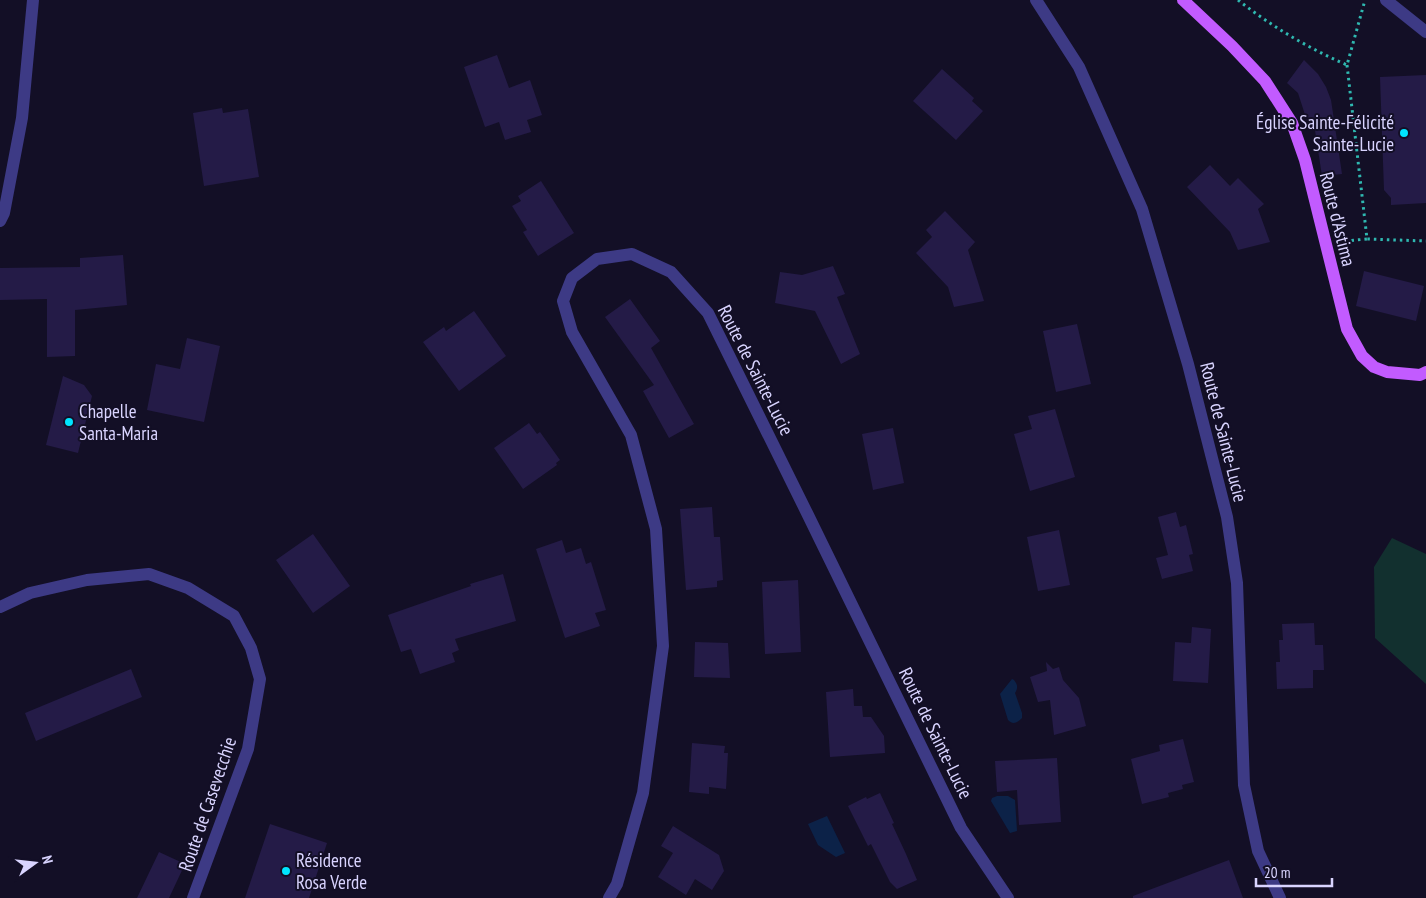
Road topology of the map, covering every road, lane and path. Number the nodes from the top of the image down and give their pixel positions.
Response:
1 (32, 0) edge
2 (1036, 0) edge
3 (1183, 0) edge
4 (1238, 0) edge
5 (1365, 0) edge
6 (1386, 0) edge
7 (1426, 32) edge
8 (1347, 65) junction
9 (0, 221) edge
10 (1426, 241) edge
11 (1426, 372) edge
12 (0, 607) edge
13 (193, 898) edge
14 (609, 898) edge
15 (1008, 898) edge
16 (1280, 898) edge

1 - 9 street
2 - 16 street, Route de Sainte-Lucie
3 - 11 main road, Route d'Astima
4 - 8 path
5 - 8 path
6 - 7 street
8 - 10 path
12 - 13 street, Route de Casevecchie
14 - 15 street, Route de Sainte-Lucie

